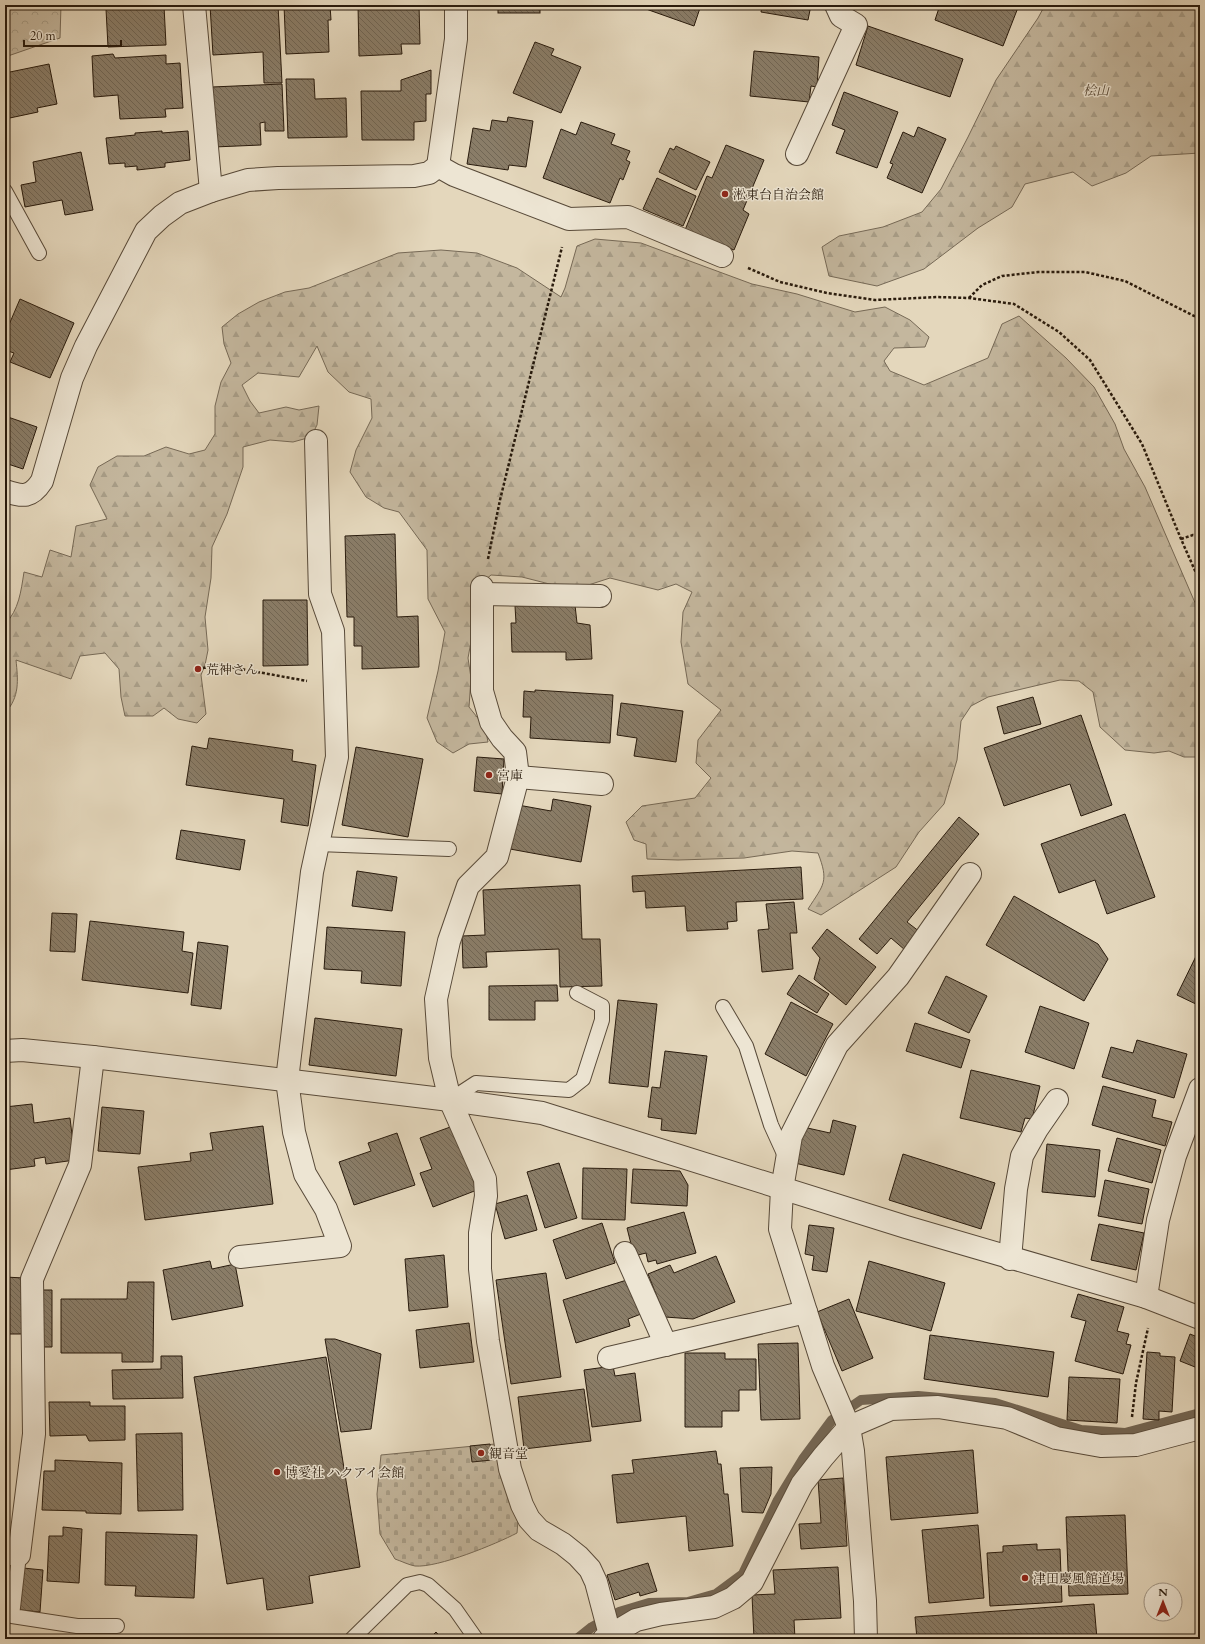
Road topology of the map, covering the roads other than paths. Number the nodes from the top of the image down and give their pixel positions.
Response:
1 (194, 5) edge
2 (456, 5) edge
3 (836, 5) edge
4 (856, 15) edge
5 (797, 154) dead end
6 (438, 166) junction
7 (5, 191) edge
8 (211, 191) junction
9 (39, 253) dead end
10 (722, 256) road end
11 (316, 441) dead end
12 (5, 491) edge
13 (600, 596) dead end
14 (518, 777) junction
15 (602, 784) dead end
16 (318, 844) junction
17 (449, 849) dead end
18 (970, 874) dead end
19 (576, 993) dead end
20 (723, 1008) dead end
21 (5, 1051) edge
22 (93, 1057) junction
23 (287, 1080) junction
24 (1200, 1089) edge
25 (450, 1100) junction
26 (1057, 1100) dead end
27 (788, 1160) junction
28 (782, 1189) junction
29 (625, 1253) dead end
30 (240, 1257) dead end
31 (1010, 1259) junction
32 (1150, 1299) junction
33 (806, 1312) junction
34 (1200, 1318) edge
35 (666, 1345) junction
36 (609, 1358) dead end
37 (845, 1417) junction
38 (1200, 1428) edge
39 (12, 1554) edge
40 (117, 1626) dead end
41 (606, 1628) edge
42 (352, 1639) edge
43 (476, 1639) edge
44 (866, 1639) edge

1 - 8 street
2 - 6 street
3 - 4 street
4 - 5 street
6 - 8 street
6 - 10 street
7 - 9 lane
8 - 12 street
11 - 16 street
13 - 14 street
14 - 15 street
14 - 25 street
16 - 17 lane
16 - 23 street
18 - 27 street
19 - 25 lane
20 - 27 lane
21 - 22 street
22 - 23 street
22 - 39 street
23 - 25 street
23 - 30 street
24 - 32 street
25 - 28 street
25 - 41 street
26 - 31 street
27 - 28 street
28 - 31 street
28 - 33 street
29 - 35 street
31 - 32 street
32 - 34 street
33 - 35 street
33 - 37 street
35 - 36 street
37 - 38 street
37 - 41 street
37 - 44 street
39 - 40 lane
42 - 43 lane

